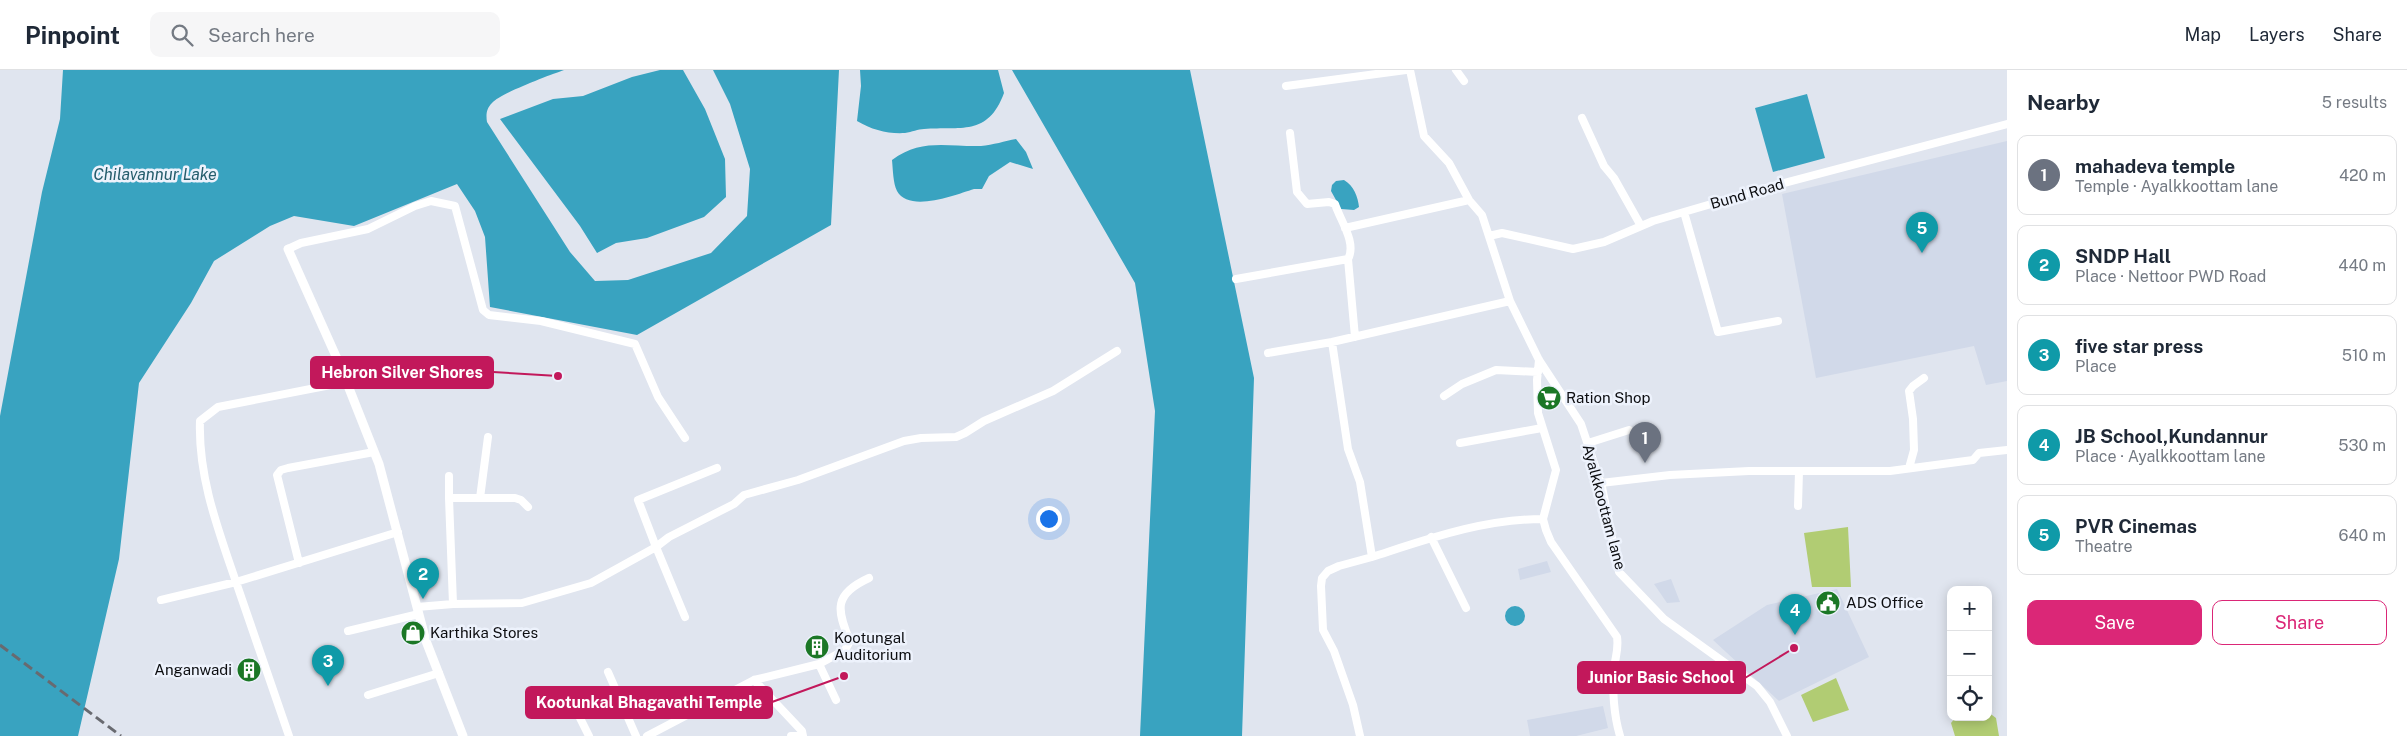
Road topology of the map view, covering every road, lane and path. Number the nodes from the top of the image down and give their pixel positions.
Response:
1 (1406, 70) edge
2 (1410, 70) edge
3 (1456, 70) edge
4 (1464, 81) dead end
5 (1286, 86) dead end
6 (1582, 118) dead end
7 (2007, 124) edge
8 (1290, 133) dead end
9 (1469, 200) junction
10 (1684, 212) junction
11 (1641, 226) junction
12 (1345, 228) junction
13 (1489, 236) junction
14 (288, 249) joint
15 (1348, 258) junction
16 (1236, 279) dead end
17 (1510, 302) junction
18 (1778, 320) dead end
19 (1355, 337) junction
20 (1332, 342) junction
21 (1118, 351) dead end
22 (1268, 353) dead end
23 (1539, 360) junction
24 (1538, 372) junction
25 (1924, 378) dead end
26 (346, 382) junction
27 (1444, 396) dead end
28 (1542, 428) junction
29 (1629, 430) dead end
30 (488, 437) dead end
31 (685, 438) dead end
32 (1460, 442) dead end
33 (1588, 443) junction
34 (2007, 450) edge
35 (374, 452) junction
36 (717, 468) dead end
37 (1909, 468) junction
38 (1799, 471) junction
39 (449, 476) dead end
40 (1601, 483) junction
41 (449, 498) junction
42 (480, 498) junction
43 (1798, 506) dead end
44 (528, 507) dead end
45 (1543, 519) junction
46 (398, 532) junction
47 (1431, 537) junction
48 (656, 547) junction
49 (1372, 557) junction
50 (299, 563) junction
51 (869, 578) dead end
52 (236, 582) junction
53 (161, 600) dead end
54 (453, 604) junction
55 (1466, 608) dead end
56 (418, 611) junction
57 (685, 617) dead end
58 (348, 631) dead end
59 (819, 664) junction
60 (608, 672) dead end
61 (439, 673) junction
62 (754, 680) junction
63 (368, 695) dead end
64 (836, 700) dead end
65 (579, 716) dead end
66 (289, 736) edge
67 (462, 736) edge
68 (589, 736) edge
69 (636, 736) edge
70 (647, 736) edge
71 (791, 736) edge
72 (1360, 736) edge
73 (1620, 736) edge
74 (1788, 736) edge

1 - 5 street
2 - 9 street, Ayalkkoottam lane
3 - 4 street
6 - 11 street
7 - 10 street, Bund Road
8 - 12 street
9 - 12 street
9 - 13 street, Ayalkkoottam lane
10 - 11 street, Bund Road
10 - 18 street
11 - 13 street, Bund Road
12 - 15 street
13 - 17 street, Ayalkkoottam lane
14 - 26 street
14 - 31 street
15 - 16 street
15 - 19 street
17 - 19 street
17 - 23 street, Ayalkkoottam lane
19 - 20 street
20 - 22 street
20 - 49 street
21 - 48 street
23 - 24 street
23 - 33 street, Ayalkkoottam lane
24 - 27 street
24 - 28 street
25 - 37 street
26 - 35 street
26 - 52 street
28 - 32 street
28 - 45 street
29 - 33 street
30 - 42 street
33 - 40 street, Ayalkkoottam lane
34 - 37 street
35 - 46 street
35 - 50 street
36 - 48 street
37 - 38 street
38 - 40 street
38 - 43 street
39 - 41 street
40 - 74 street, Ayalkkoottam lane
41 - 42 street
41 - 54 street
42 - 44 street
45 - 47 street
45 - 73 street
46 - 50 street
46 - 56 street
47 - 49 street
47 - 55 street
48 - 54 street
48 - 57 street
49 - 72 street
50 - 52 street
51 - 59 street
52 - 53 street
52 - 66 street
54 - 56 street
56 - 58 street
56 - 61 street
59 - 62 street
59 - 64 street
60 - 69 street
61 - 63 street
61 - 67 street
62 - 70 street
62 - 71 street
65 - 68 street

